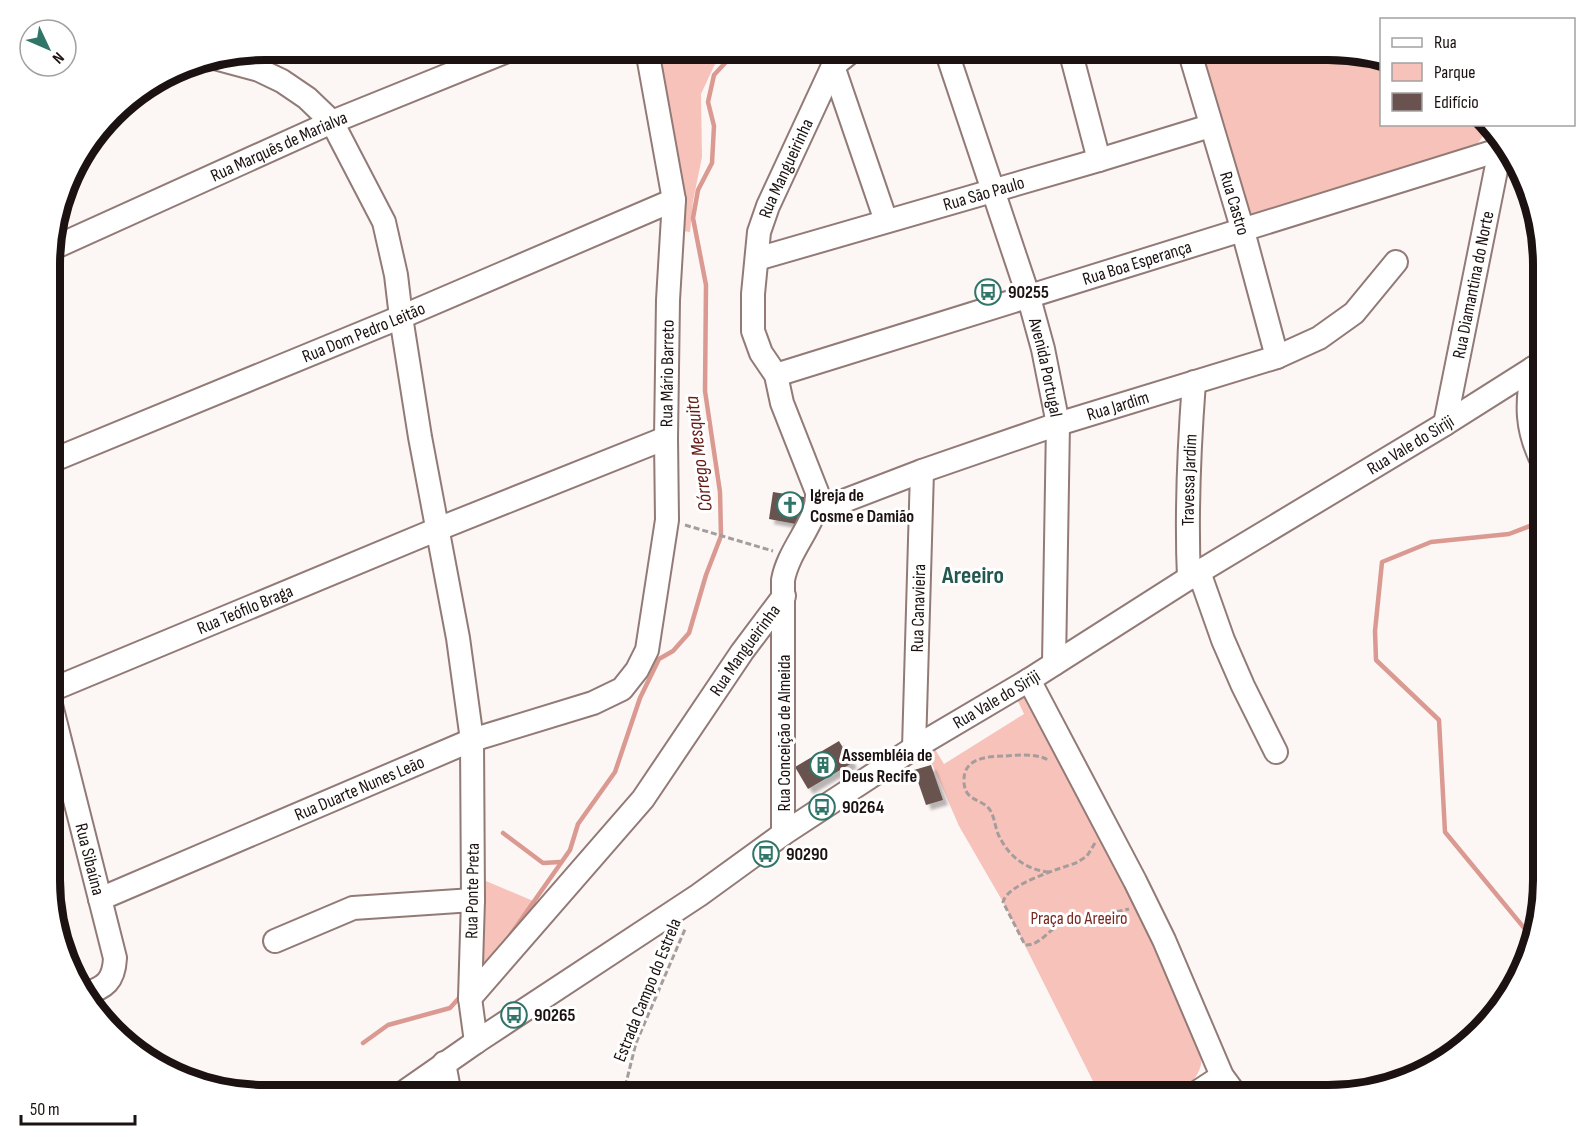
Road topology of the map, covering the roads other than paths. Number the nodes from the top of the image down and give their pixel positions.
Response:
1 (485, 60) edge
2 (649, 60) edge
3 (841, 60) edge
4 (949, 60) edge
5 (1073, 60) edge
6 (1192, 60) edge
7 (232, 63) edge
8 (834, 66) junction
9 (332, 122) junction
10 (1210, 126) junction
11 (1497, 149) edge
12 (1499, 153) edge
13 (1099, 160) junction
14 (994, 189) junction
15 (674, 200) junction
16 (885, 221) junction
17 (1243, 231) junction
18 (62, 244) edge
19 (757, 259) junction
20 (1396, 262) dead end
21 (1029, 298) junction
22 (401, 317) junction
23 (1277, 357) junction
24 (1533, 368) edge
25 (776, 375) junction
26 (1533, 380) edge
27 (1194, 382) junction
28 (1058, 424) junction
29 (1445, 424) junction
30 (666, 438) junction
31 (1533, 443) edge
32 (60, 457) edge
33 (922, 471) junction
34 (815, 512) junction
35 (438, 529) junction
36 (1194, 575) junction
37 (784, 596) junction
38 (1054, 664) junction
39 (1029, 680) junction
40 (60, 686) edge
41 (622, 689) joint
42 (472, 740) junction
43 (914, 748) junction
44 (1276, 752) dead end
45 (60, 771) edge
46 (783, 834) junction
47 (100, 899) junction
48 (473, 900) junction
49 (275, 940) dead end
50 (93, 991) edge
51 (470, 998) junction
52 (476, 1042) junction
53 (444, 1063) junction
54 (1222, 1076) junction
55 (416, 1085) edge
56 (448, 1085) edge
57 (1208, 1085) edge
58 (1229, 1085) edge

1 - 9 street, Rua Marquês de Marialva
2 - 15 street, Rua Mário Barreto
3 - 8 street, Rua Mangueirinha
4 - 14 street, Avenida Portugal
5 - 13 street
6 - 10 street, Rua Castro
7 - 9 street
8 - 16 street
8 - 19 street, Rua Mangueirinha
9 - 18 street, Rua Marquês de Marialva
9 - 22 street
10 - 13 street, Rua São Paulo
10 - 17 street, Rua Castro
11 - 17 street, Rua Boa Esperança
12 - 29 street, Rua Diamantina do Norte
13 - 14 street, Rua São Paulo
14 - 16 street, Rua São Paulo
14 - 21 street, Avenida Portugal
15 - 22 street, Rua Dom Pedro Leitão
15 - 30 street, Rua Mário Barreto
16 - 19 street, Rua São Paulo
17 - 21 street, Rua Boa Esperança
17 - 23 street, Rua Castro
19 - 25 street, Rua Mangueirinha
20 - 23 street, Rua Jardim
21 - 25 street, Rua Boa Esperança
21 - 28 street, Avenida Portugal
22 - 32 street, Rua Dom Pedro Leitão
22 - 35 street
23 - 27 street, Rua Jardim
24 - 29 street, Rua Vale do Siriji
25 - 34 street, Rua Mangueirinha
26 - 31 street
27 - 28 street, Rua Jardim
27 - 36 street, Travessa Jardim
28 - 33 street, Rua Jardim
28 - 38 street, Avenida Portugal
29 - 36 street, Rua Vale do Siriji
30 - 35 street, Rua Teófilo Braga
30 - 41 street, Rua Mário Barreto
33 - 34 street, Rua Jardim
33 - 43 street, Rua Canavieira
34 - 37 street, Rua Mangueirinha
35 - 40 street, Rua Teófilo Braga
35 - 42 street
36 - 38 street, Rua Vale do Siriji
36 - 44 street, Travessa Jardim
37 - 46 street, Rua Conceição de Almeida
37 - 51 street, Rua Mangueirinha
38 - 39 street, Rua Vale do Siriji
39 - 43 street, Rua Vale do Siriji
39 - 54 street
41 - 42 street, Rua Duarte Nunes Leão
42 - 47 street, Rua Duarte Nunes Leão
42 - 48 street, Rua Ponte Preta
43 - 46 street, Rua Vale do Siriji
45 - 47 street, Rua Sibaúna
46 - 52 street, Rua Vale do Siriji
47 - 50 street, Rua Sibaúna
48 - 49 street
48 - 51 street, Rua Ponte Preta
51 - 52 street, Rua Ponte Preta
52 - 53 street, Rua Vale do Siriji
53 - 55 street, Rua Vale do Siriji
53 - 56 street
54 - 57 street
54 - 58 street

